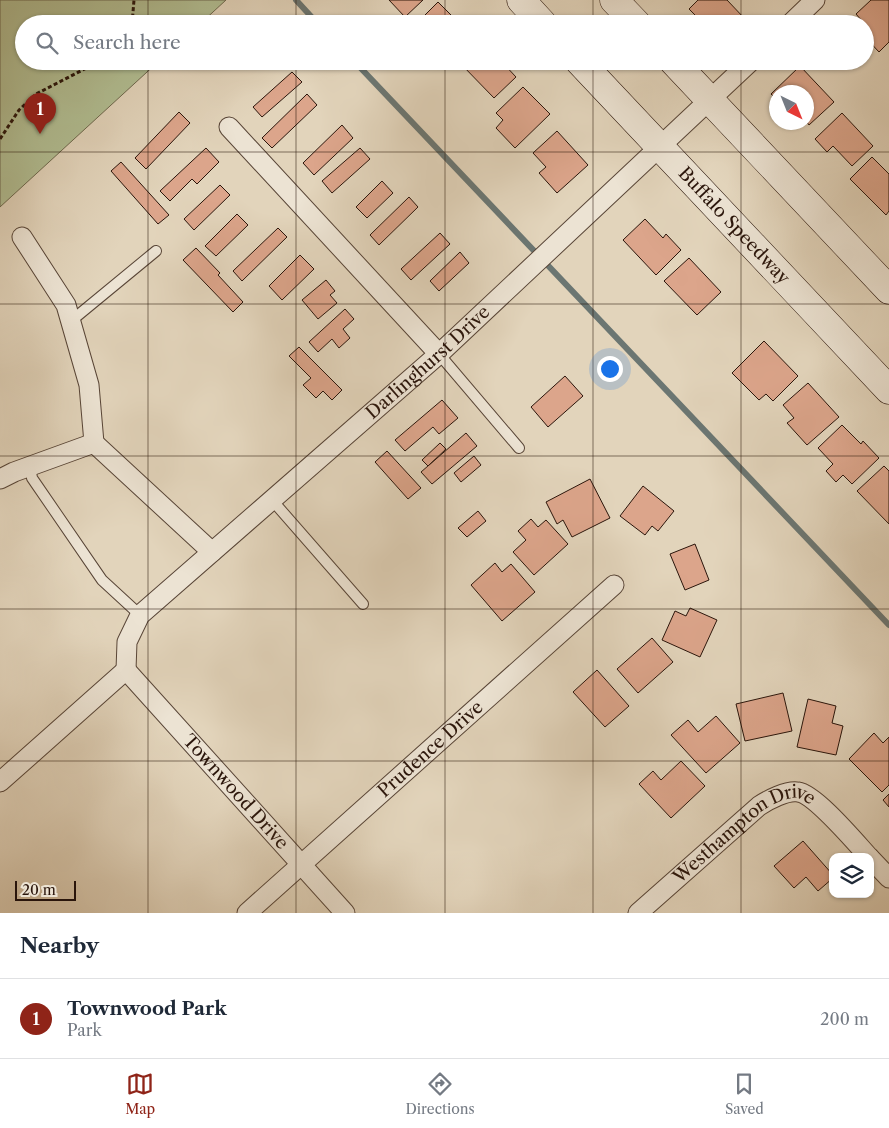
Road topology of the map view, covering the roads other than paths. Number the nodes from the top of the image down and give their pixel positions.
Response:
1 (521, 0) edge
2 (614, 0) edge
3 (815, 0) edge
4 (535, 15) edge
5 (628, 15) edge
6 (799, 15) edge
7 (587, 70) edge
8 (682, 70) edge
9 (742, 70) edge
10 (711, 100) junction
11 (230, 127) dead end
12 (659, 147) junction
13 (22, 237) dead end
14 (156, 252) dead end
15 (889, 290) edge
16 (71, 321) junction
17 (439, 354) junction
18 (889, 390) edge
19 (94, 443) junction
20 (519, 448) dead end
21 (30, 466) junction
22 (0, 480) edge
23 (272, 500) junction
24 (212, 552) junction
25 (614, 585) dead end
26 (363, 604) dead end
27 (140, 615) junction
28 (126, 670) junction
29 (0, 782) edge
30 (866, 853) edge
31 (874, 861) edge
32 (302, 864) junction
33 (886, 874) edge
34 (247, 913) edge
35 (345, 913) edge
36 (638, 913) edge

1 - 4 main road
2 - 5 main road
3 - 6 street
7 - 12 main road, Buffalo Speedway
8 - 10 main road
9 - 10 street, Darlinghurst Drive
10 - 12 street, Darlinghurst Drive
10 - 15 main road
11 - 17 street
12 - 17 street, Darlinghurst Drive
12 - 18 main road, Buffalo Speedway
13 - 16 street
14 - 16 lane
16 - 19 street
17 - 20 lane
17 - 23 street, Darlinghurst Drive
19 - 21 street
19 - 24 street
21 - 22 street
21 - 27 lane
23 - 24 street, Darlinghurst Drive
23 - 26 lane
24 - 27 street, Darlinghurst Drive
25 - 32 street, Prudence Drive
27 - 28 street, Darlinghurst Drive
28 - 29 street
28 - 32 street, Townwood Drive
30 - 36 street, Westhampton Drive
31 - 33 street, Westhampton Drive
32 - 34 street, Prudence Drive
32 - 35 street, Townwood Drive

